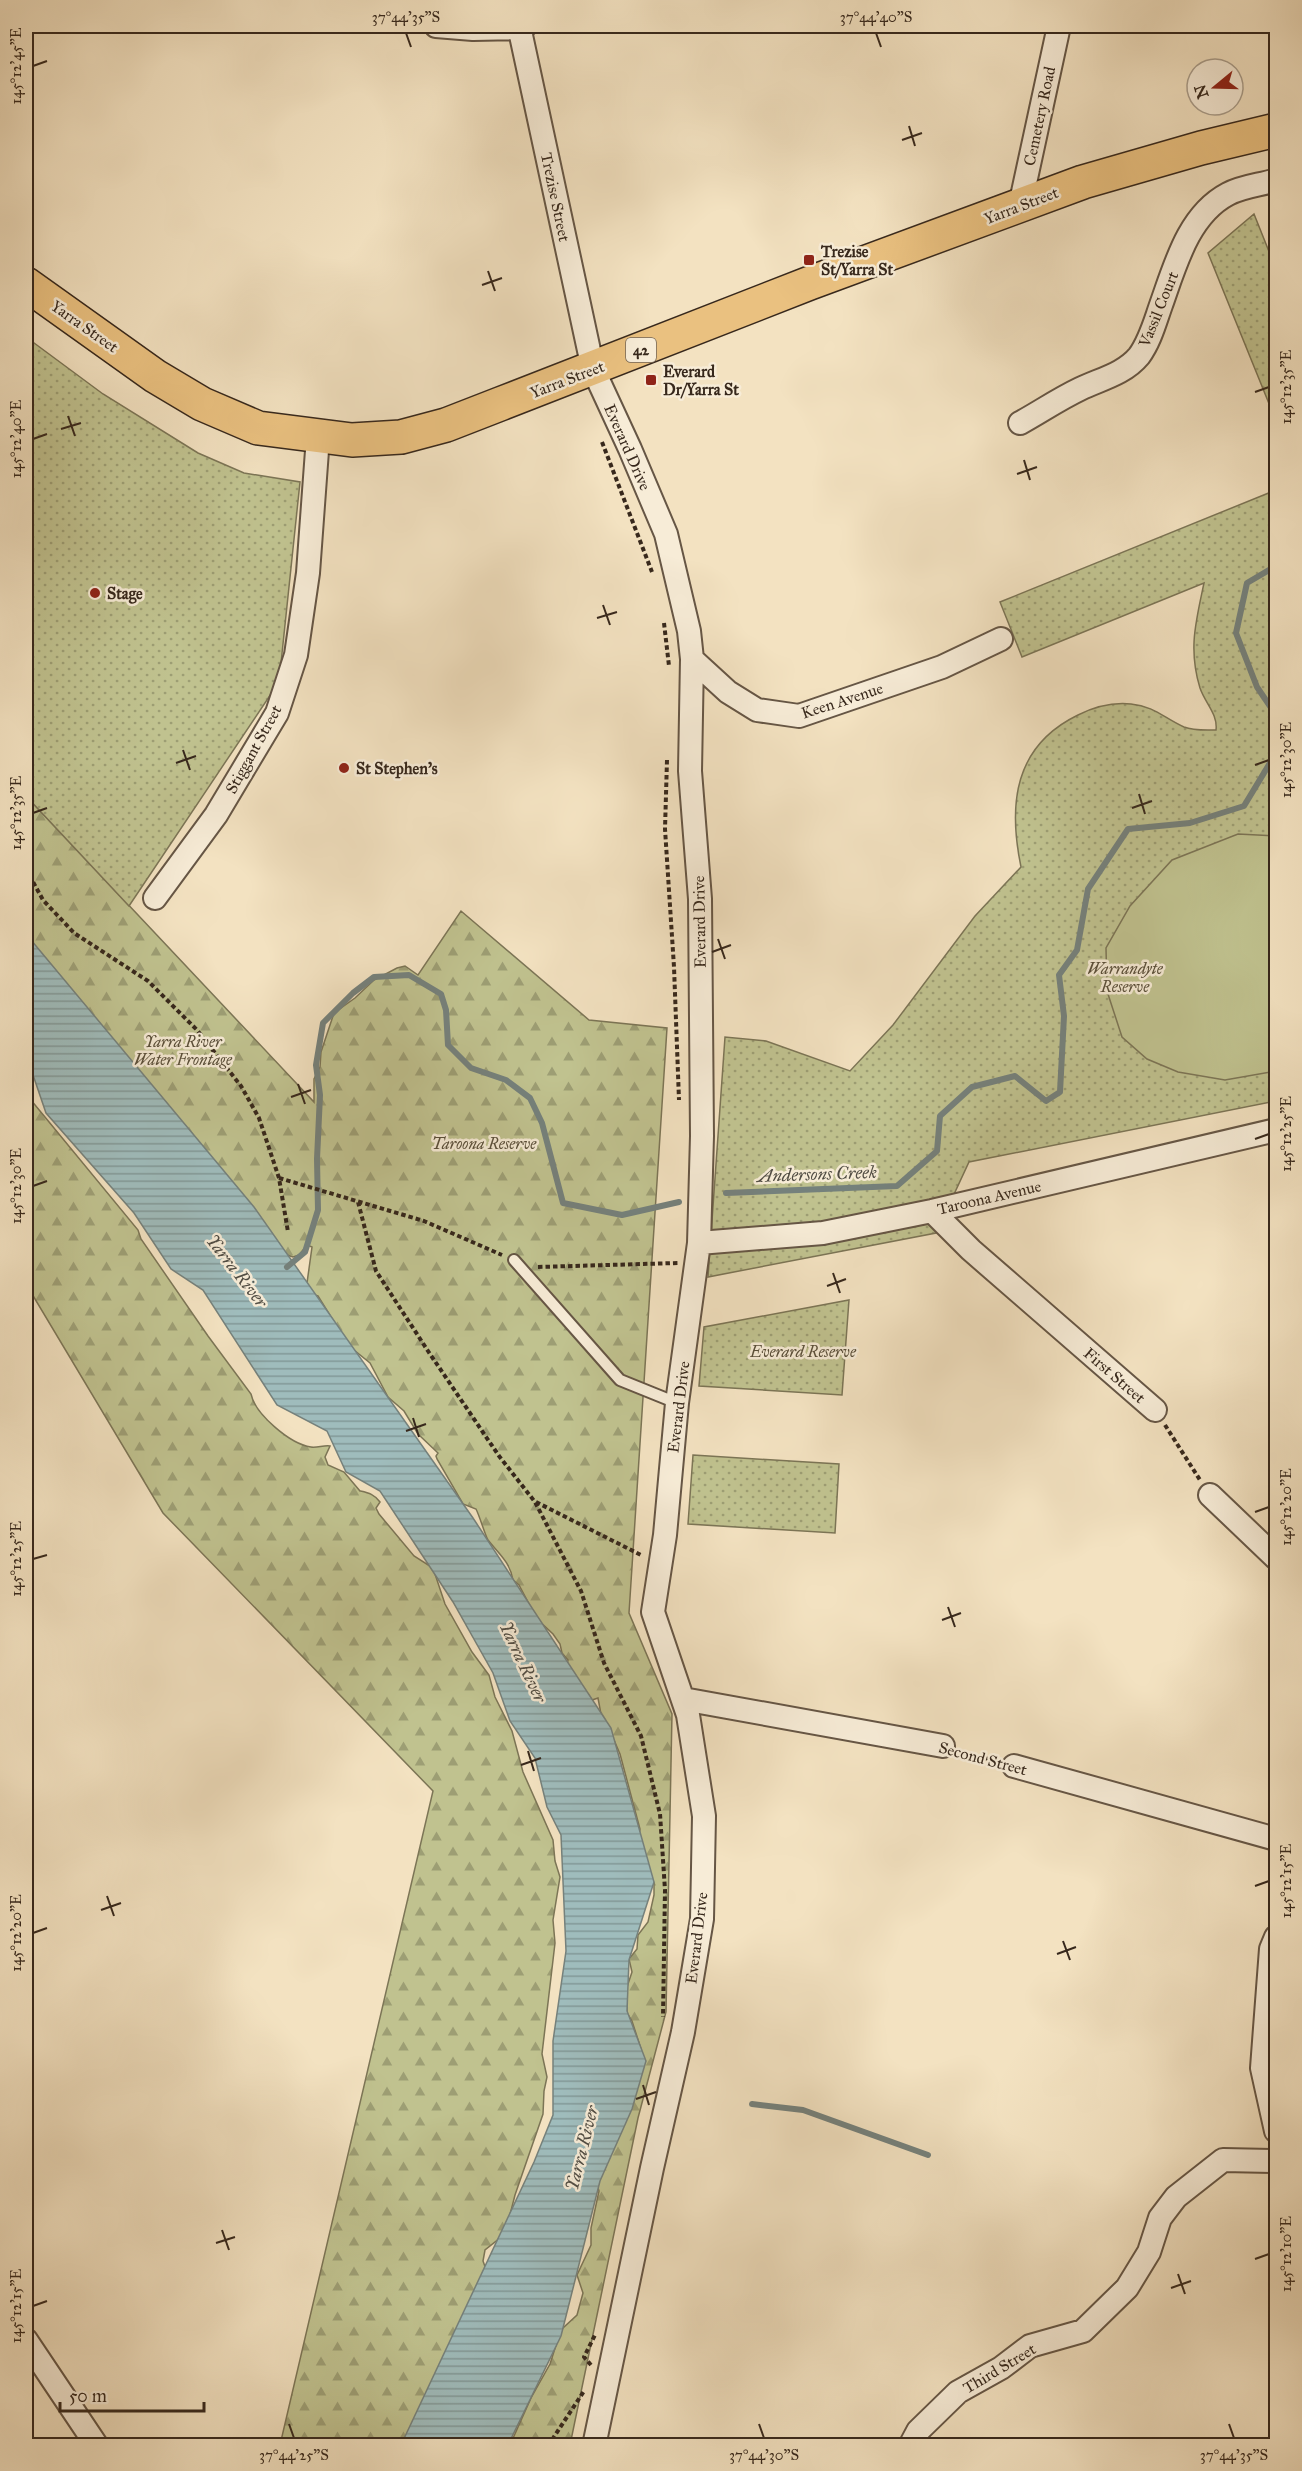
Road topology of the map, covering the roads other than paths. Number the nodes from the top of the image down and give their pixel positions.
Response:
1 (436, 26) edge
2 (521, 26) edge
3 (1059, 26) edge
4 (1272, 139) edge
5 (1276, 180) edge
6 (1020, 206) junction
7 (26, 284) edge
8 (593, 369) junction
9 (1020, 423) dead end
10 (318, 437) junction
11 (1001, 639) dead end
12 (692, 659) junction
13 (155, 898) dead end
14 (1276, 1130) edge
15 (932, 1211) junction
16 (698, 1253) junction
17 (517, 1264) road end
18 (677, 1403) junction
19 (1155, 1410) road end
20 (1210, 1495) road end
21 (1276, 1558) edge
22 (683, 1699) junction
23 (943, 1746) road end
24 (1014, 1766) road end
25 (1276, 1839) edge
26 (1276, 1937) edge
27 (1276, 2131) edge
28 (1276, 2161) edge
29 (26, 2340) edge
30 (97, 2445) edge
31 (594, 2445) edge
32 (910, 2445) edge

1 - 2 street
2 - 8 street, Trezise Street
3 - 6 street, Cemetery Road
4 - 6 main road, Yarra Street / 42
5 - 9 street, Vassil Court
6 - 8 main road, Yarra Street / 42
7 - 10 main road, Yarra Street / 42
8 - 10 main road, Yarra Street / 42
8 - 12 street, Everard Drive
10 - 13 street, Stiggant Street
11 - 12 street, Keen Avenue
12 - 16 street, Everard Drive
14 - 15 street, Taroona Avenue
15 - 16 street, Taroona Avenue
15 - 19 street, First Street
16 - 18 street, Everard Drive
17 - 18 lane
18 - 22 street, Everard Drive
20 - 21 street
22 - 23 street, Second Street
22 - 31 street, Everard Drive
24 - 25 street, Second Street
26 - 27 street
28 - 32 street, Third Street
29 - 30 street

